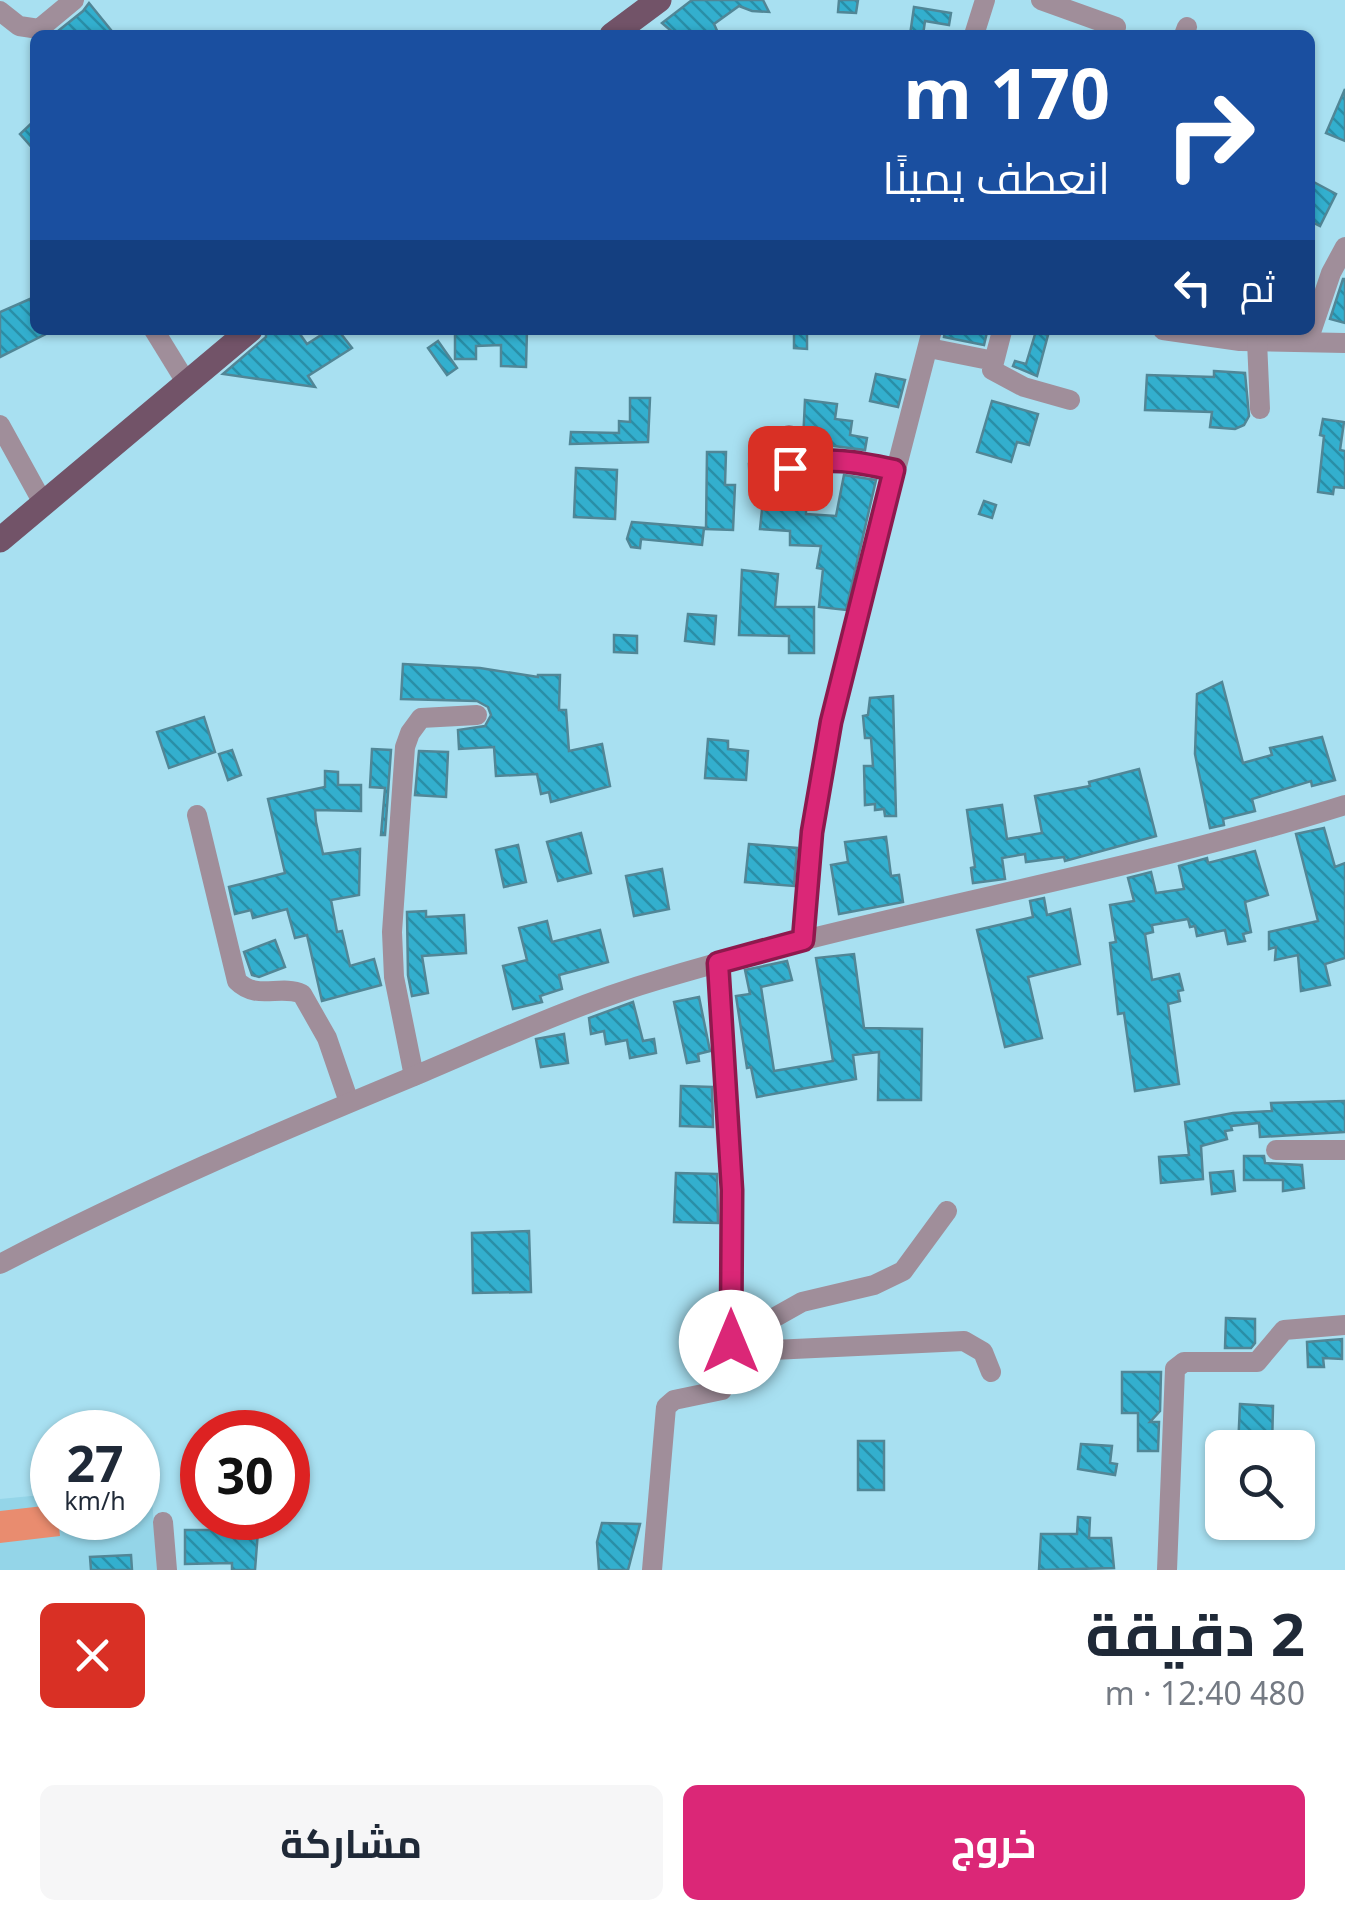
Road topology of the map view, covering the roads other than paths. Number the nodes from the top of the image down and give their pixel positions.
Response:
1 (74, 0) edge
2 (659, 0) edge
3 (985, 0) edge
4 (1041, 0) edge
5 (0, 11) edge
6 (1116, 27) dead end
7 (619, 30) edge
8 (976, 30) edge
9 (1345, 248) edge
10 (1315, 322) edge
11 (157, 335) edge
12 (244, 335) edge
13 (1001, 335) edge
14 (1001, 335) edge
15 (1191, 335) edge
16 (1310, 335) edge
17 (930, 339) edge
18 (1257, 341) junction
19 (1308, 342) junction
20 (1345, 344) edge
21 (186, 382) junction
22 (1070, 400) dead end
23 (1260, 409) dead end
24 (0, 425) edge
25 (789, 435) dead end
26 (894, 470) junction
27 (43, 503) junction
28 (0, 540) edge
29 (477, 715) dead end
30 (1345, 805) edge
31 (197, 815) dead end
32 (803, 940) junction
33 (718, 963) junction
34 (414, 1076) junction
35 (350, 1102) junction
36 (1276, 1150) dead end
37 (1345, 1150) edge
38 (947, 1212) dead end
39 (0, 1264) edge
40 (1345, 1325) edge
41 (731, 1347) junction
42 (991, 1372) dead end
43 (163, 1522) dead end
44 (167, 1570) edge
45 (652, 1570) edge
46 (1167, 1570) edge

1 - 5 street
2 - 7 main road
3 - 8 street
4 - 6 street
9 - 10 street
11 - 21 street
12 - 21 main road
13 - 17 street
14 - 22 street
15 - 18 street
16 - 19 street
17 - 26 street
18 - 19 street
18 - 23 street
19 - 20 street
21 - 27 main road
24 - 27 street
25 - 26 street
26 - 32 street
27 - 28 main road
29 - 34 street
30 - 32 street
31 - 35 street
32 - 33 street
33 - 34 street
33 - 41 street
34 - 35 street
35 - 39 street
36 - 37 street
38 - 41 street
40 - 46 street
41 - 42 street
41 - 45 street
43 - 44 street

